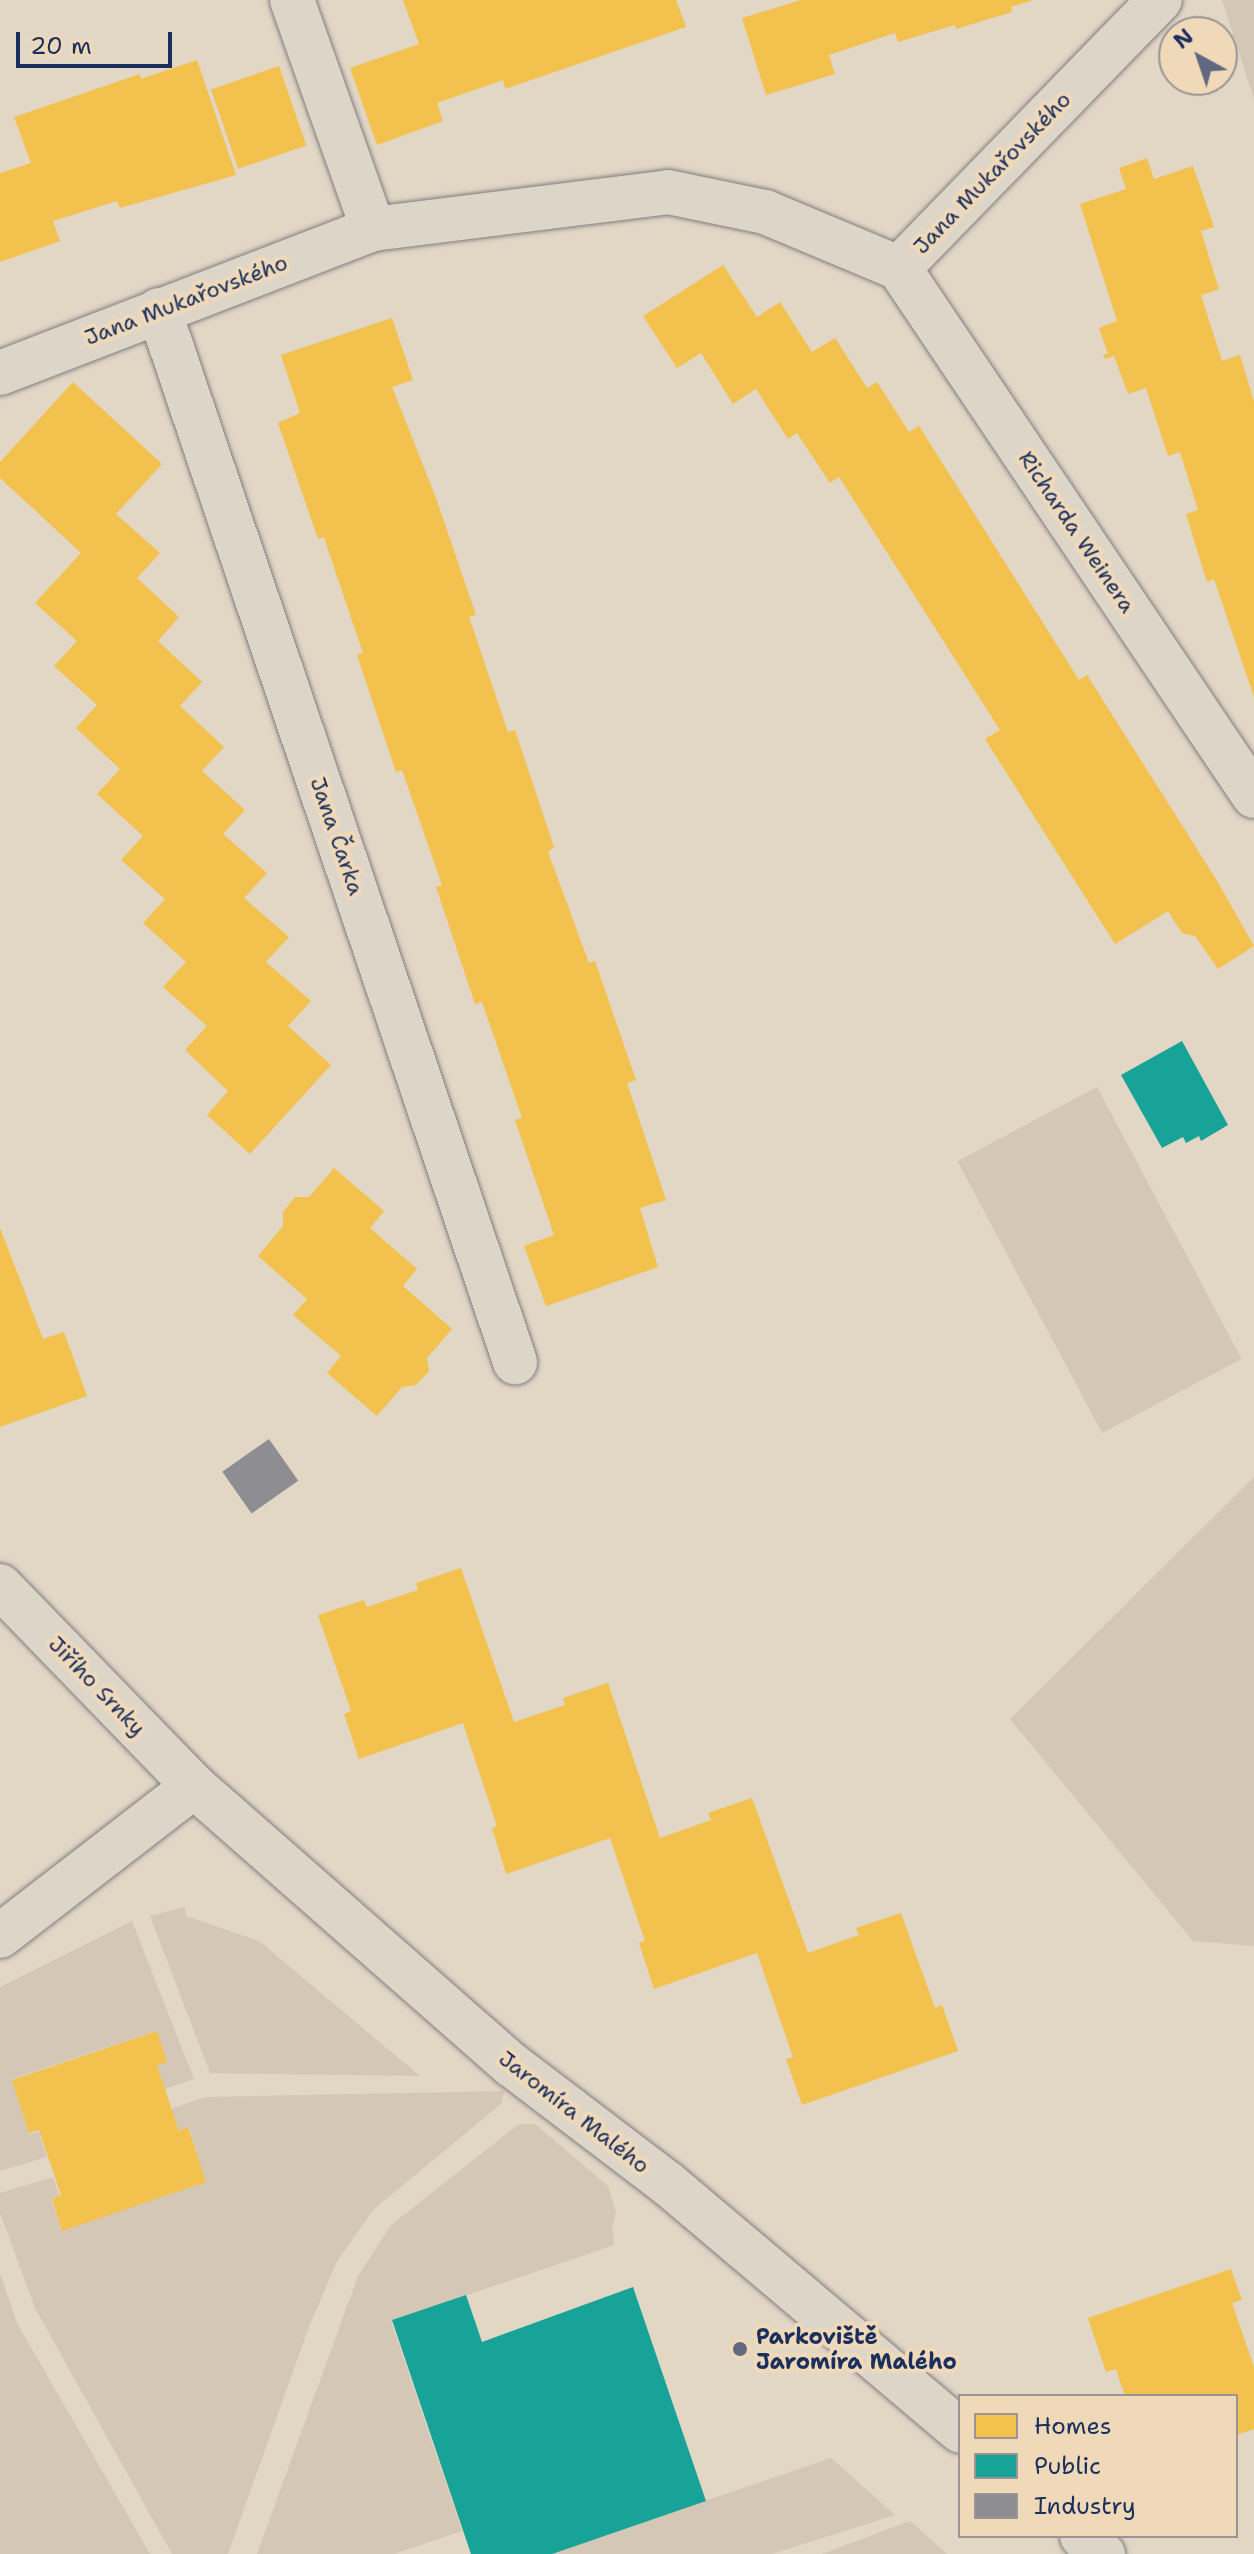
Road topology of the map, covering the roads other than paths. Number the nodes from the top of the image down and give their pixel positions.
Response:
1 (292, 0) edge
2 (1160, 0) edge
3 (373, 229) junction
4 (899, 268) junction
5 (159, 310) junction
6 (0, 373) edge
7 (1254, 796) edge
8 (515, 1362) dead end
9 (0, 1586) edge
10 (194, 1786) junction
11 (0, 1936) edge
12 (958, 2429) edge
13 (1084, 2538) edge
14 (1103, 2554) edge

1 - 3 street
2 - 4 street, Jana Mukařovského
3 - 4 street, Jana Mukařovského
3 - 5 street, Jana Mukařovského
4 - 7 street, Richarda Weinera
5 - 6 street, Jana Mukařovského
5 - 8 street, Jana Čarka
9 - 10 street, Jiřího Srnky
10 - 11 street
10 - 12 street, Jaromíra Malého
13 - 14 street

